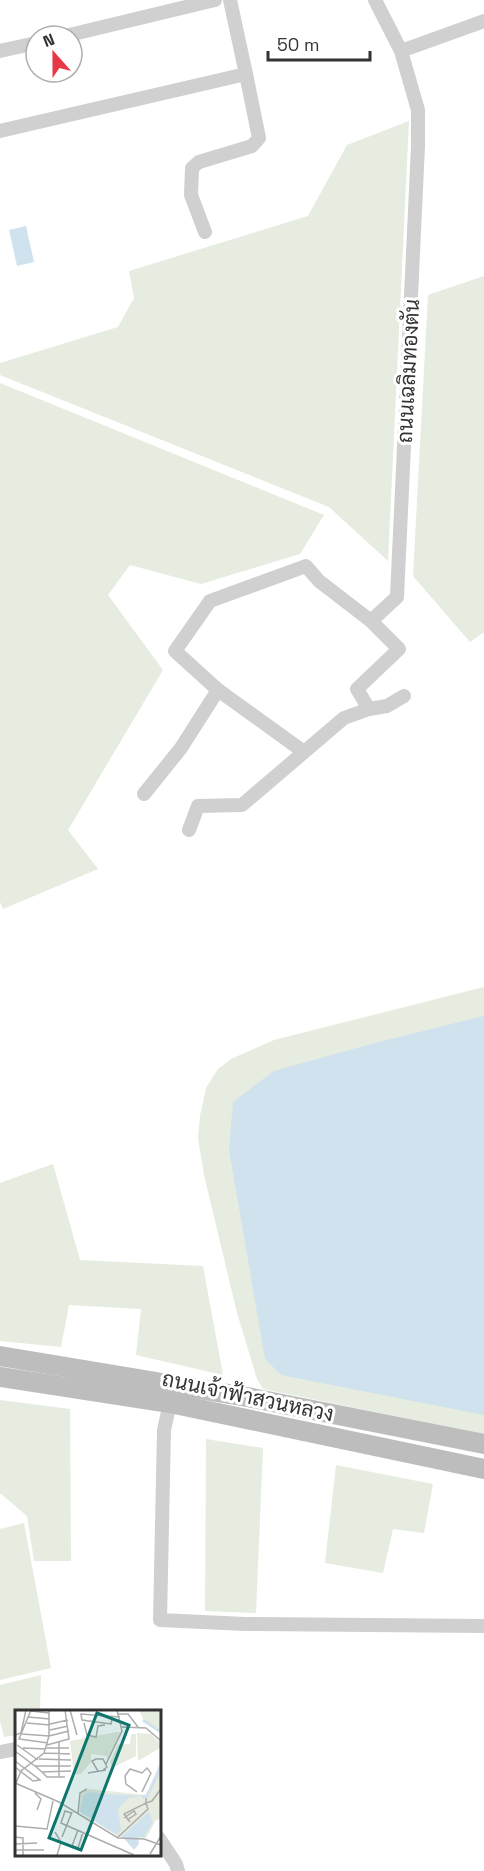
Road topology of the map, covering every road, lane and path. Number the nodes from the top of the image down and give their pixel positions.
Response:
1 (215, 0) edge
2 (230, 0) edge
3 (375, 0) edge
4 (484, 21) edge
5 (84, 31) edge
6 (24, 46) edge
7 (0, 51) edge
8 (401, 51) junction
9 (246, 74) junction
10 (0, 131) edge
11 (205, 232) dead end
12 (371, 621) junction
13 (218, 690) junction
14 (404, 696) dead end
15 (369, 709) junction
16 (304, 752) junction
17 (144, 794) dead end
18 (189, 830) dead end
19 (0, 1356) edge
20 (0, 1377) edge
21 (170, 1403) junction
22 (484, 1444) edge
23 (484, 1469) edge
24 (484, 1626) edge
25 (15, 1749) edge
26 (0, 1752) edge
27 (160, 1840) edge
28 (178, 1871) edge

1 - 5 street
2 - 9 street
3 - 8 street, ถนนเฉลิมทองตัน
4 - 8 street
6 - 7 street
8 - 12 street, ถนนเฉลิมทองตัน
9 - 10 street
9 - 11 street
12 - 13 street
12 - 15 street
13 - 16 street
13 - 17 street
14 - 15 street
15 - 16 street
16 - 18 street
19 - 22 main road, ถนนเจ้าฟ้าสวนหลวง
20 - 21 main road, ถนนเจ้าฟ้าสวนหลวง
21 - 23 main road, ถนนเจ้าฟ้าสวนหลวง
21 - 24 street
25 - 26 street
27 - 28 street

